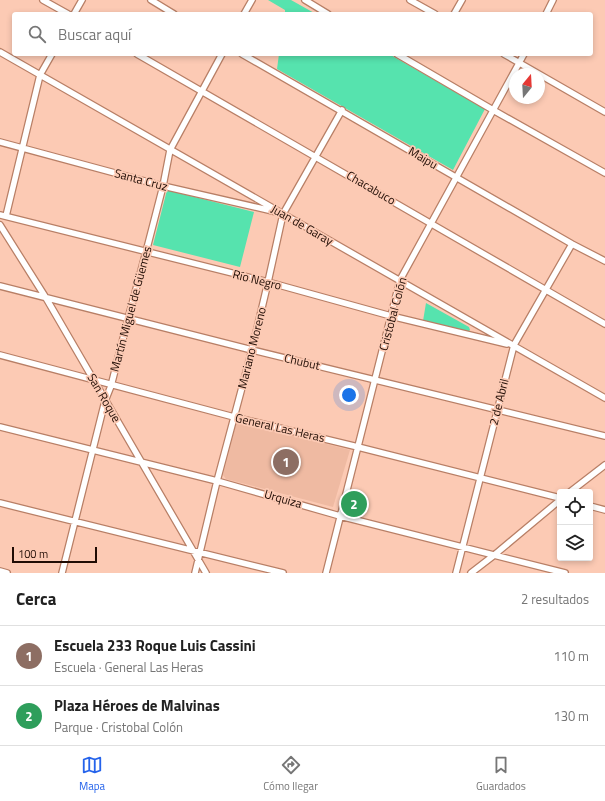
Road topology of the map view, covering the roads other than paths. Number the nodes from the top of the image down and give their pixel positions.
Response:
1 (43, 0) edge
2 (82, 0) edge
3 (151, 0) edge
4 (252, 0) edge
5 (305, 0) edge
6 (410, 0) edge
7 (462, 0) edge
8 (553, 0) edge
9 (64, 12) edge
10 (75, 12) edge
11 (171, 12) edge
12 (245, 12) edge
13 (325, 12) edge
14 (431, 12) edge
15 (455, 12) edge
16 (547, 12) edge
17 (0, 52) edge
18 (51, 56) edge
19 (140, 56) edge
20 (221, 56) edge
21 (246, 56) edge
22 (399, 56) edge
23 (508, 56) edge
24 (523, 56) edge
25 (519, 62) junction
26 (40, 75) junction
27 (201, 91) junction
28 (342, 110) junction
29 (493, 110) junction
30 (605, 112) edge
31 (0, 142) edge
32 (23, 148) junction
33 (170, 150) junction
34 (315, 156) junction
35 (605, 173) edge
36 (456, 177) junction
37 (163, 186) junction
38 (283, 214) junction
39 (3, 215) edge
40 (431, 223) junction
41 (0, 225) edge
42 (572, 244) junction
43 (146, 252) junction
44 (605, 261) edge
45 (400, 280) junction
46 (268, 282) junction
47 (0, 286) edge
48 (546, 290) junction
49 (46, 298) junction
50 (392, 316) junction
51 (128, 319) junction
52 (605, 324) edge
53 (514, 346) junction
54 (252, 350) junction
55 (0, 355) edge
56 (93, 379) junction
57 (375, 379) junction
58 (111, 386) junction
59 (605, 398) edge
60 (105, 401) junction
61 (497, 410) junction
62 (234, 417) junction
63 (0, 427) edge
64 (605, 436) edge
65 (358, 447) junction
66 (93, 450) junction
67 (142, 463) junction
68 (605, 465) edge
69 (480, 478) junction
70 (217, 481) junction
71 (574, 489) edge
72 (557, 498) edge
73 (557, 502) edge
74 (0, 503) edge
75 (593, 507) edge
76 (605, 510) edge
77 (340, 516) junction
78 (75, 522) junction
79 (462, 548) junction
80 (193, 551) junction
81 (200, 552) junction
82 (493, 556) junction
83 (199, 561) junction
84 (0, 571) edge
85 (6, 573) edge
86 (62, 573) edge
87 (195, 573) edge
88 (206, 573) edge
89 (283, 573) edge
90 (326, 573) edge
91 (456, 573) edge
92 (470, 573) edge
93 (565, 573) edge

1 - 9 street
2 - 10 street
3 - 11 street
4 - 12 street
5 - 13 street
6 - 14 street
7 - 15 street
8 - 16 street
17 - 26 street, Juan de Garay
18 - 26 street
19 - 27 street, Chacabuco
20 - 27 street, Martín Miguel de Güemes
21 - 28 street, Maipu
22 - 29 street
23 - 25 street
24 - 25 street, Cristobal Colón
25 - 29 street, Cristobal Colón
25 - 30 street
26 - 32 street
26 - 33 street, Juan de Garay
27 - 33 street, Martín Miguel de Güemes
27 - 34 street, Chacabuco
28 - 34 street, Mariano Moreno
28 - 36 street, Maipu
29 - 35 street
29 - 36 street, Cristobal Colón
31 - 32 street, Santa Cruz
32 - 37 street, Santa Cruz
32 - 39 street
33 - 37 street, Martín Miguel de Güemes
33 - 38 street, Juan de Garay
34 - 38 street, Mariano Moreno
34 - 40 street, Chacabuco
36 - 40 street, Cristobal Colón
36 - 42 street, Maipu
37 - 38 street, Santa Cruz
37 - 43 street, Martín Miguel de Güemes
38 - 45 street, Juan de Garay
38 - 46 street, Mariano Moreno
39 - 43 street, Río Negro
40 - 45 street, Cristobal Colón
40 - 48 street, Chacabuco
41 - 49 street, San Roque
42 - 44 street, Maipu
42 - 48 street, 2 de Abril
43 - 46 street, Río Negro
43 - 51 street, Martín Miguel de Güemes
45 - 50 street, Cristobal Colón
45 - 53 street, Juan de Garay
46 - 50 street, Río Negro
46 - 54 street, Mariano Moreno
47 - 49 street, Chubut
48 - 52 street, Chacabuco
48 - 53 street, 2 de Abril
49 - 51 street, Chubut
49 - 56 street, San Roque
50 - 53 street, Río Negro
50 - 57 street, Cristobal Colón
51 - 54 street, Chubut
51 - 58 street, Martín Miguel de Güemes
53 - 59 street, Juan de Garay
53 - 61 street, 2 de Abril
54 - 57 street, Chubut
54 - 62 street, Mariano Moreno
55 - 56 street, General Las Heras
56 - 58 street, General Las Heras
56 - 60 street, San Roque
57 - 61 street, Chubut
57 - 65 street, Cristobal Colón
58 - 60 street, Martín Miguel de Güemes
58 - 62 street, General Las Heras
60 - 66 street, Martín Miguel de Güemes
60 - 67 street, San Roque
61 - 64 street, Chubut
61 - 69 street, 2 de Abril
62 - 65 street, General Las Heras
62 - 70 street, Mariano Moreno
63 - 66 street, Urquiza
65 - 69 street, General Las Heras
65 - 77 street, Cristobal Colón
66 - 67 street, Urquiza
66 - 78 street, Martín Miguel de Güemes
67 - 70 street, Urquiza
67 - 80 street, San Roque
68 - 71 street
69 - 72 street, General Las Heras
69 - 79 street, 2 de Abril
70 - 77 street, Urquiza
70 - 81 street, Mariano Moreno
73 - 82 street
74 - 78 street
75 - 76 street
77 - 79 street, Urquiza
77 - 90 street, Cristobal Colón
78 - 80 street
78 - 86 street, Martín Miguel de Güemes
79 - 82 street, Urquiza
79 - 91 street, 2 de Abril
80 - 81 street
80 - 83 street, San Roque
81 - 83 street, Mariano Moreno
81 - 89 street
82 - 92 street
82 - 93 street, Urquiza
83 - 87 street, Mariano Moreno
83 - 88 street, San Roque
84 - 85 street

